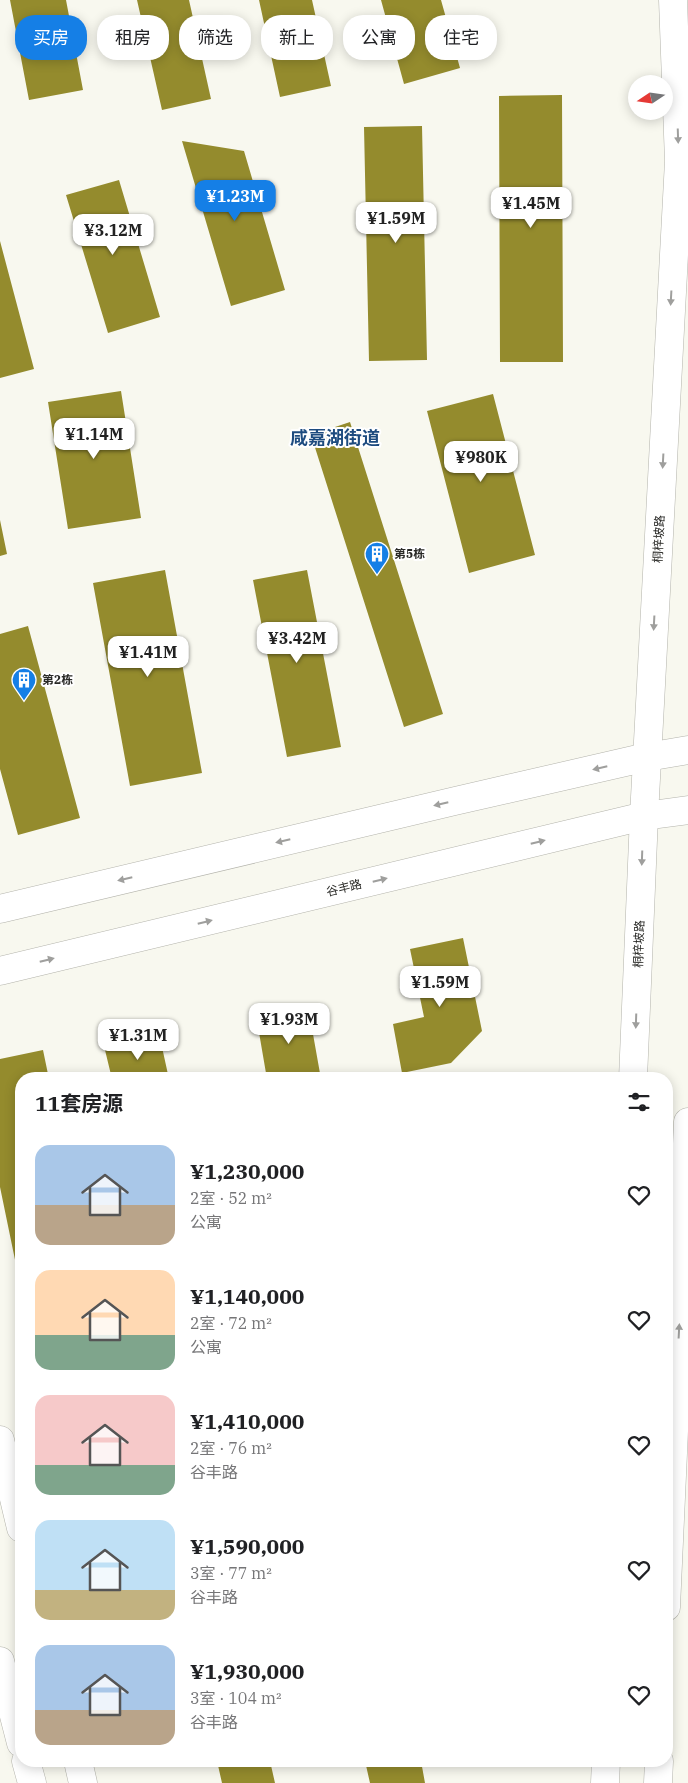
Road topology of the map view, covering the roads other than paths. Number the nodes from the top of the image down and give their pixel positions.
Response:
1 (673, 0) edge
2 (688, 750) edge
3 (647, 757) junction
4 (688, 810) edge
5 (644, 816) junction
6 (0, 909) edge
7 (0, 971) edge
8 (633, 1072) edge
9 (688, 1122) edge
10 (0, 1440) edge
11 (673, 1453) edge
12 (15, 1503) edge
13 (0, 1661) edge
14 (15, 1720) edge
15 (28, 1767) edge
16 (79, 1767) edge
17 (606, 1767) edge
18 (659, 1767) edge
19 (32, 1783) edge
20 (83, 1783) edge
21 (605, 1783) edge
22 (658, 1783) edge

1 -> 3 street, 桐梓坡路
2 - 3 street
3 - 5 street, 桐梓坡路
3 -> 6 street
4 - 5 street, 谷丰路
7 -> 5 street, 谷丰路
5 -> 8 street, 桐梓坡路
11 -> 9 street
10 - 12 street
13 - 14 street
15 - 19 street
16 - 20 street
17 - 21 street
18 - 22 street

